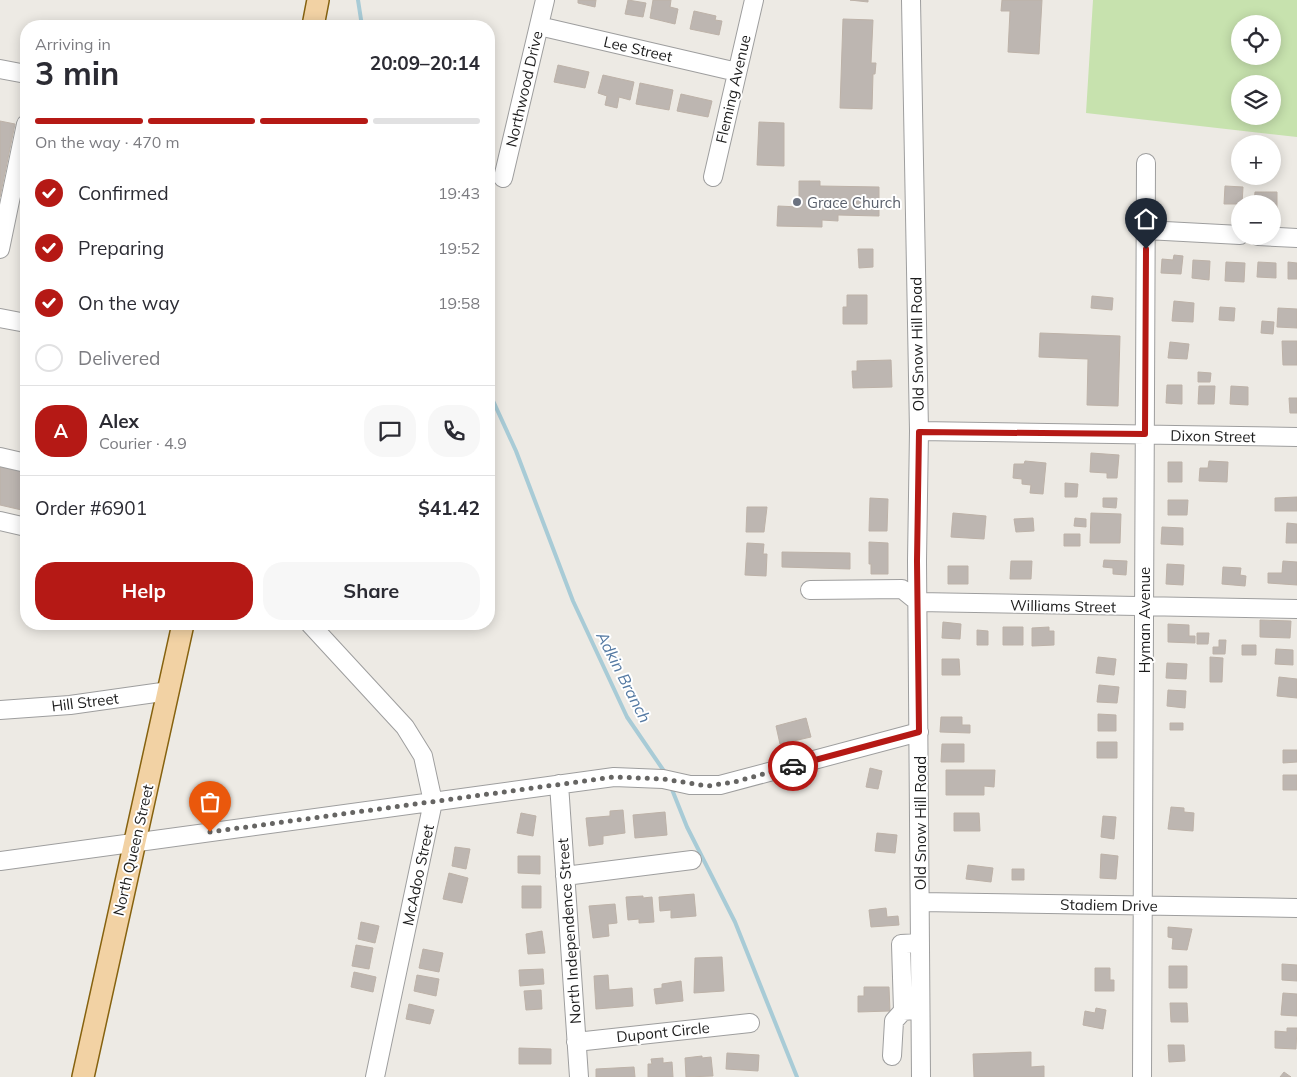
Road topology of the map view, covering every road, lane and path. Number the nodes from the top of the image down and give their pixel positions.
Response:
1 (318, 0) edge
2 (545, 0) edge
3 (754, 0) edge
4 (911, 0) edge
5 (314, 20) edge
6 (539, 26) junction
7 (0, 69) edge
8 (737, 72) junction
9 (20, 73) edge
10 (20, 153) edge
11 (1146, 163) dead end
12 (713, 177) dead end
13 (503, 178) dead end
14 (1146, 230) junction
15 (1231, 235) edge
16 (1281, 237) edge
17 (1297, 238) edge
18 (0, 249) edge
19 (0, 318) edge
20 (20, 322) edge
21 (919, 432) junction
22 (1145, 434) junction
23 (1297, 437) edge
24 (0, 457) edge
25 (20, 462) edge
26 (0, 521) edge
27 (20, 525) edge
28 (810, 590) dead end
29 (918, 602) junction
30 (1144, 607) junction
31 (1297, 609) edge
32 (182, 630) edge
33 (315, 630) edge
34 (169, 690) junction
35 (0, 710) edge
36 (919, 732) junction
37 (559, 784) junction
38 (433, 802) junction
39 (135, 842) junction
40 (692, 860) dead end
41 (0, 861) edge
42 (565, 876) junction
43 (920, 902) junction
44 (1142, 905) junction
45 (1297, 908) edge
46 (911, 1011) junction
47 (750, 1023) dead end
48 (576, 1042) junction
49 (892, 1056) dead end
50 (83, 1077) edge
51 (375, 1077) edge
52 (579, 1077) edge
53 (921, 1077) edge
54 (1142, 1077) edge

1 - 5 main road
2 - 6 street, Northwood Drive
3 - 8 street, Fleming Avenue
4 - 21 street, Old Snow Hill Road
6 - 8 street, Lee Street
6 - 13 street, Northwood Drive
7 - 9 street
8 - 12 street, Fleming Avenue
10 - 18 street
11 - 14 street, Hyman Avenue
14 - 15 street
14 - 22 street, Hyman Avenue
16 - 17 street
19 - 20 street
21 - 22 street, Dixon Street
21 - 29 street, Old Snow Hill Road
22 - 23 street, Dixon Street
22 - 30 street, Hyman Avenue
24 - 25 street
26 - 27 street
28 - 29 street
29 - 30 street, Williams Street
29 - 36 street, Old Snow Hill Road
30 - 31 street, Williams Street
30 - 44 street, Hyman Avenue
32 - 34 main road, North Queen Street
33 - 38 street, McAdoo Street
34 - 35 street, Hill Street
34 - 39 main road, North Queen Street
36 - 37 street
36 - 43 street, Old Snow Hill Road
37 - 38 street
37 - 42 street, North Independence Street
38 - 39 street
38 - 51 street, McAdoo Street
39 - 41 street
39 - 50 main road, North Queen Street
40 - 42 street
42 - 48 street, North Independence Street
43 - 44 street, Stadiem Drive
43 - 46 street, Old Snow Hill Road
44 - 45 street, Stadiem Drive
44 - 54 street, Hyman Avenue
46 - 49 street
46 - 53 street, Old Snow Hill Road
47 - 48 street, Dupont Circle
48 - 52 street, North Independence Street

